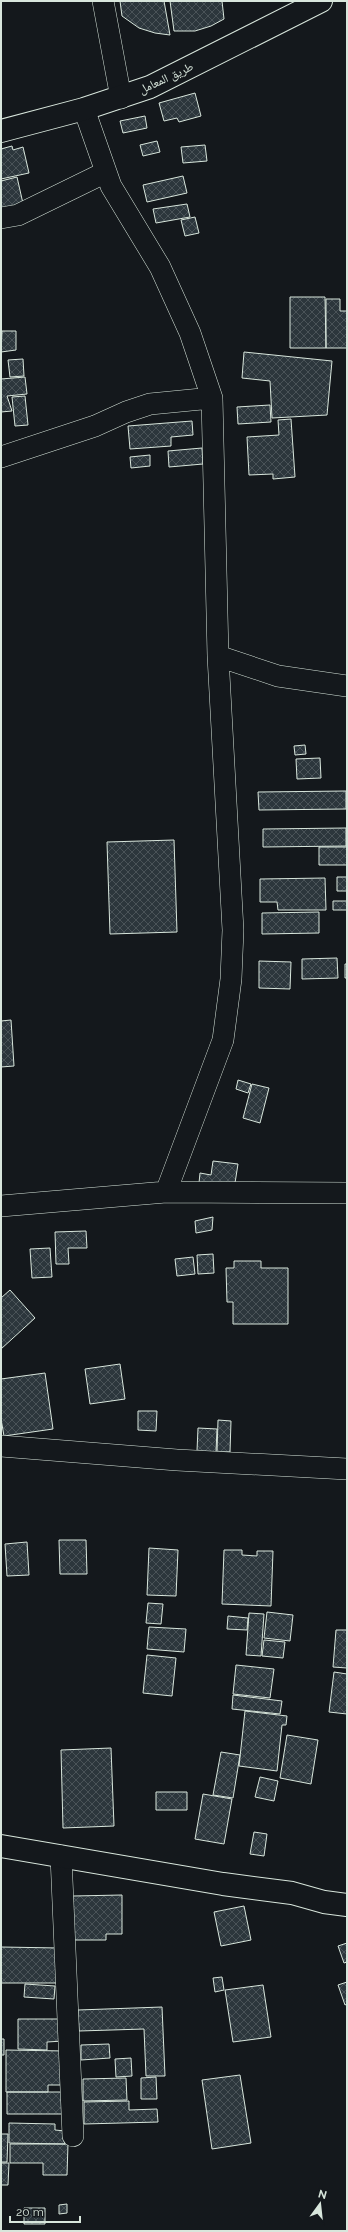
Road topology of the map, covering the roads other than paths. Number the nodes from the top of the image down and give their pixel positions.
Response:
1 (103, 1) edge
2 (321, 1) edge
3 (121, 98) junction
4 (84, 109) junction
5 (1, 131) edge
6 (106, 172) junction
7 (1, 218) edge
8 (212, 398) junction
9 (1, 457) edge
10 (218, 656) junction
11 (347, 686) edge
12 (166, 1192) junction
13 (347, 1193) edge
14 (1, 1206) edge
15 (1, 1446) edge
16 (347, 1469) edge
17 (1, 1846) edge
18 (60, 1856) junction
19 (347, 1891) edge
20 (292, 1893) junction
21 (347, 1905) edge
22 (73, 2136) dead end

1 - 3 street
2 - 3 main road, طريق المعامل
3 - 4 main road, طريق المعامل
4 - 5 main road, طريق المعامل
4 - 6 street
6 - 7 street
6 - 8 street
8 - 9 street
8 - 10 street
10 - 11 street
10 - 12 street
12 - 13 street
12 - 14 street
15 - 16 street
17 - 18 main road
18 - 20 main road
18 - 22 street
19 - 20 main road
20 - 21 main road

